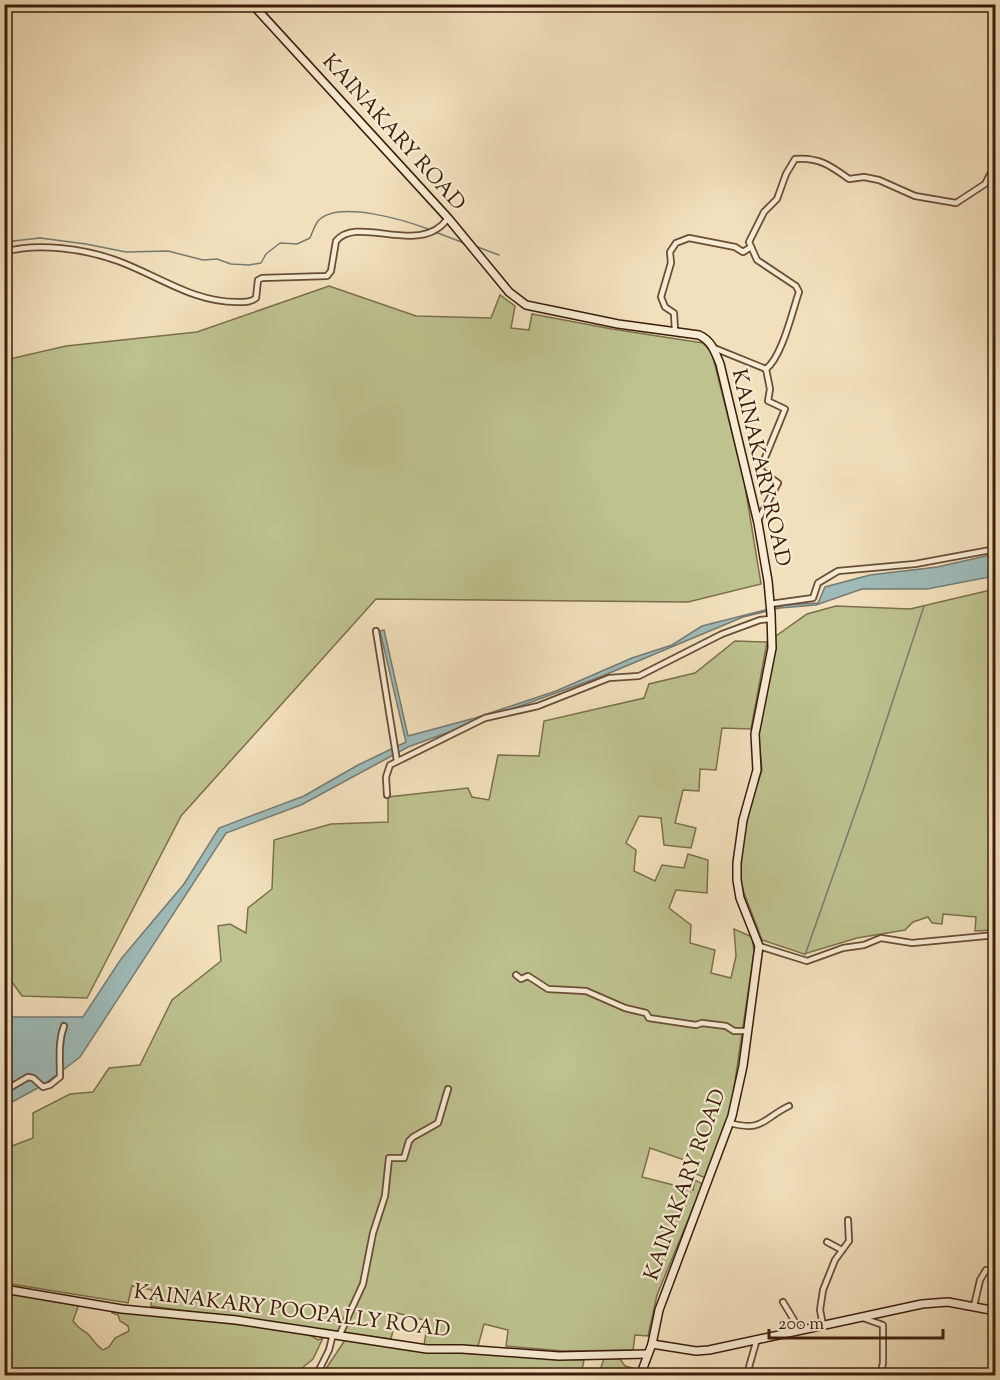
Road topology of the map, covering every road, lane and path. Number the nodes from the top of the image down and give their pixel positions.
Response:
1 (252, 4) edge
2 (996, 163) edge
3 (449, 219) junction
4 (751, 247) junction
5 (4, 252) edge
6 (675, 331) junction
7 (714, 348) junction
8 (766, 369) junction
9 (758, 520) junction
10 (996, 549) edge
11 (770, 604) junction
12 (771, 616) junction
13 (375, 631) dead end
14 (397, 761) junction
15 (387, 795) dead end
16 (996, 935) edge
17 (759, 946) junction
18 (516, 975) dead end
19 (64, 1026) dead end
20 (748, 1031) junction
21 (448, 1089) dead end
22 (4, 1091) edge
23 (789, 1106) dead end
24 (729, 1123) junction
25 (848, 1220) dead end
26 (827, 1242) dead end
27 (842, 1251) junction
28 (996, 1270) edge
29 (4, 1289) edge
30 (783, 1302) dead end
31 (974, 1306) junction
32 (996, 1311) edge
33 (859, 1317) junction
34 (823, 1325) junction
35 (800, 1330) junction
36 (336, 1334) junction
37 (757, 1339) junction
38 (652, 1344) junction
39 (648, 1354) junction
40 (749, 1367) dead end
41 (316, 1376) edge
42 (640, 1376) edge
43 (880, 1376) edge

1 - 3 main road, KAINAKARY ROAD
2 - 4 street
3 - 5 street
3 - 6 main road, KAINAKARY ROAD
4 - 6 street
4 - 8 street
6 - 7 main road, KAINAKARY ROAD
7 - 8 street
7 - 9 main road, KAINAKARY ROAD
8 - 9 street
9 - 11 main road, KAINAKARY ROAD
10 - 11 street
11 - 12 main road, KAINAKARY ROAD
12 - 14 street
12 - 17 main road, KAINAKARY ROAD
13 - 14 street
14 - 15 street
16 - 17 street
17 - 20 main road, KAINAKARY ROAD
18 - 20 street
19 - 22 street
20 - 24 main road, KAINAKARY ROAD
21 - 36 street
23 - 24 street
24 - 38 main road, KAINAKARY ROAD
25 - 27 street
26 - 27 street
27 - 34 street
28 - 31 street
29 - 36 main road, KAINAKARY POOPALLY ROAD
30 - 35 street
31 - 32 main road
31 - 33 main road
33 - 34 main road
33 - 43 street
34 - 35 main road
35 - 37 main road
36 - 39 main road, KAINAKARY POOPALLY ROAD
36 - 41 street
37 - 38 main road
37 - 40 street
38 - 39 main road, KAINAKARY ROAD
39 - 42 main road, KAINAKARY ROAD

